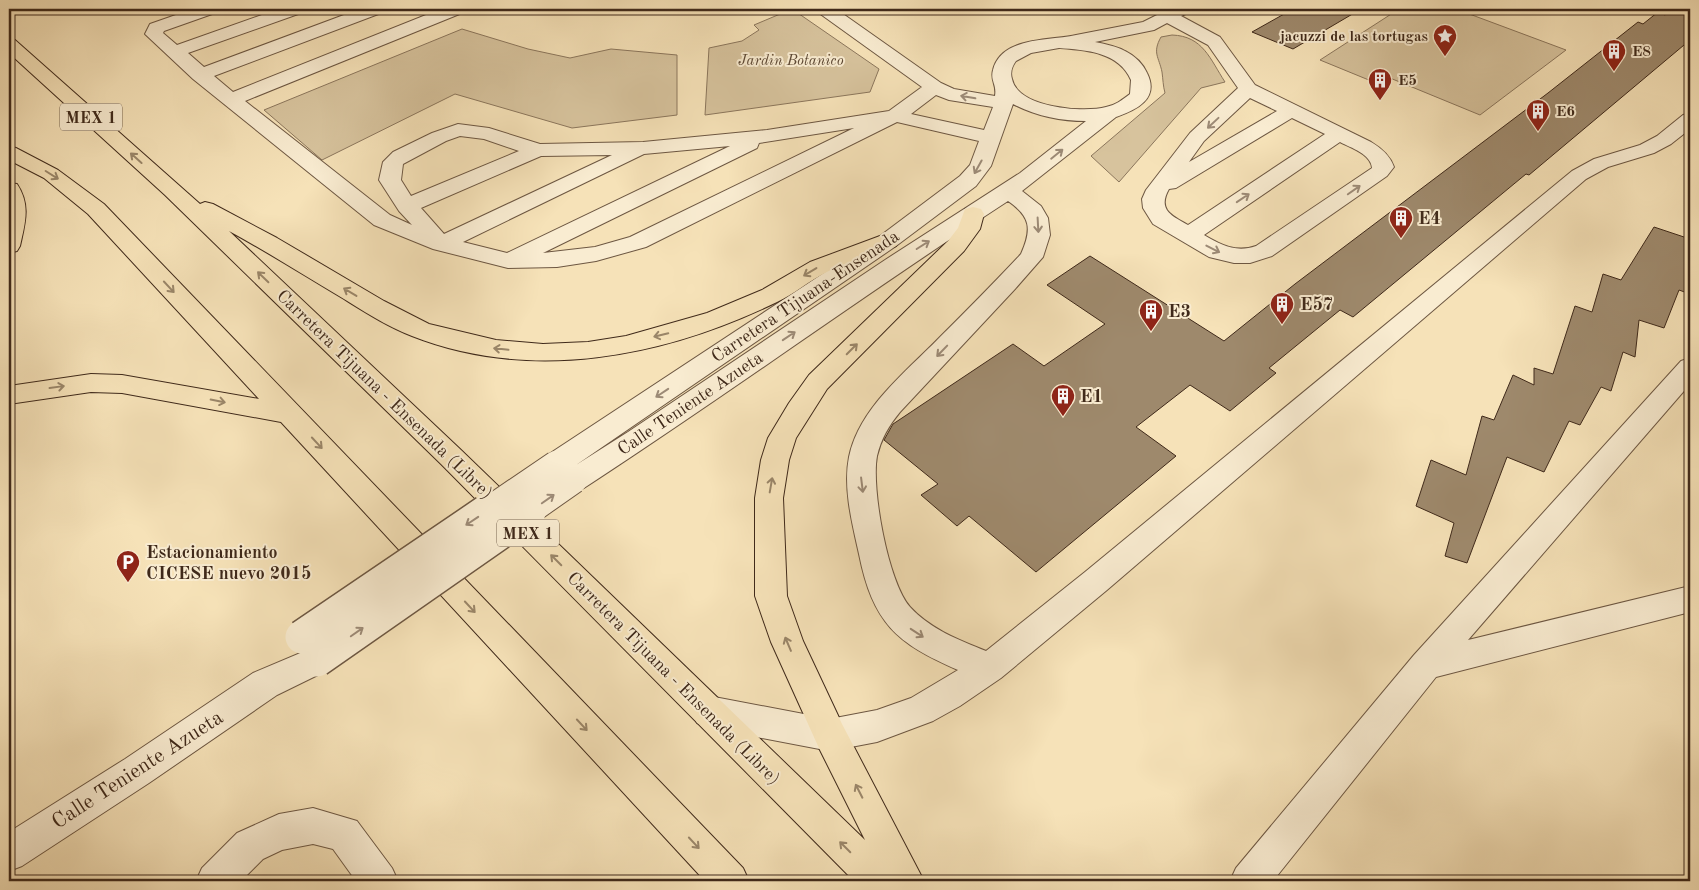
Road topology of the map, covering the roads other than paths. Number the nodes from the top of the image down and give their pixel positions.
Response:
1 (209, 9) edge
2 (295, 9) edge
3 (375, 9) edge
4 (456, 9) edge
5 (825, 9) edge
6 (1174, 12) edge
7 (1148, 26) junction
8 (1059, 43) junction
9 (9, 44) edge
10 (174, 52) junction
11 (1129, 62) junction
12 (200, 75) junction
13 (934, 87) junction
14 (1248, 89) junction
15 (1005, 96) junction
16 (231, 100) junction
17 (1292, 110) junction
18 (1109, 113) junction
19 (895, 116) junction
20 (1690, 119) edge
21 (1339, 134) junction
22 (767, 136) junction
23 (992, 138) junction
24 (643, 148) junction
25 (538, 150) junction
26 (9, 152) edge
27 (9, 189) edge
28 (172, 190) junction
29 (1156, 190) junction
30 (1008, 191) junction
31 (407, 206) junction
32 (973, 214) junction
33 (1188, 235) junction
34 (888, 241) junction
35 (441, 244) junction
36 (9, 246) edge
37 (508, 261) junction
38 (1690, 367) edge
39 (9, 395) edge
40 (290, 414) junction
41 (565, 472) junction
42 (1690, 599) edge
43 (1426, 665) junction
44 (989, 668) junction
45 (709, 712) junction
46 (830, 735) junction
47 (9, 853) edge
48 (215, 881) edge
49 (379, 881) edge
50 (730, 881) edge
51 (880, 881) edge
52 (904, 881) edge
53 (1249, 881) edge

1 - 10 street
2 - 10 street
3 - 12 street
4 - 16 street
5 - 13 street
6 - 7 street
6 - 14 street
7 - 8 street
7 - 11 street
8 - 11 street
8 - 15 street
28 -> 9 highway, Carretera Tijuana - Ensenada (Libre) / MEX 1
10 - 12 street
11 - 18 street
12 - 16 street
15 -> 13 street
13 - 19 street
14 - 17 street
14 -> 29 street
15 - 18 street
15 - 23 street, Carretera Tijuana-Ensenada
16 - 35 street
17 - 21 street
17 - 29 street
30 -> 18 street, Calle Teniente Azueta
19 - 22 street
19 - 23 street
19 - 37 street
20 - 44 street
33 -> 21 street
33 -> 21 street
22 - 24 street
22 - 37 street
23 -> 34 street, Carretera Tijuana-Ensenada
24 - 25 street
24 - 35 street
25 - 31 street
25 - 31 street
26 -> 40 highway
27 - 36 highway
34 -> 28 highway
45 -> 28 highway, Carretera Tijuana - Ensenada (Libre) / MEX 1
29 - 33 street
30 - 32 street, Calle Teniente Azueta
30 -> 44 street
31 - 35 street
41 -> 32 street, Calle Teniente Azueta
46 -> 32 highway
34 -> 41 street, Carretera Tijuana-Ensenada
35 - 37 street
38 - 43 street
39 -> 40 highway
40 -> 50 highway
41 - 47 street, Calle Teniente Azueta, bridge
42 - 43 street
43 - 53 street
44 - 46 street
45 - 46 street
51 -> 45 highway, Carretera Tijuana - Ensenada (Libre) / MEX 1
52 -> 46 highway
48 - 49 street

